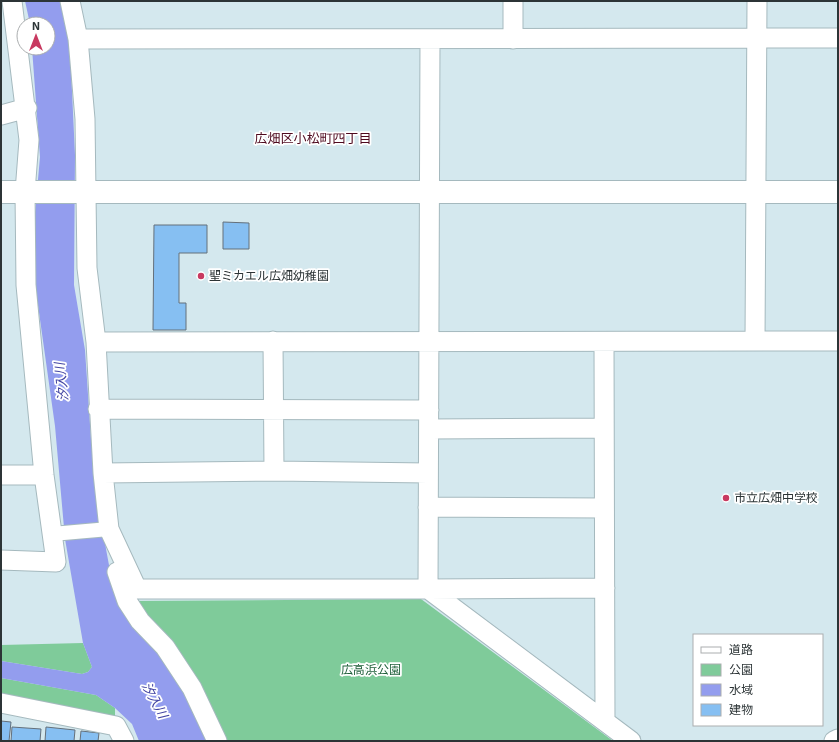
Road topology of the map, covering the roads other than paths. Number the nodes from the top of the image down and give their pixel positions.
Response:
1 (12, 1) edge
2 (70, 1) edge
3 (513, 1) edge
4 (757, 1) edge
5 (757, 38) junction
6 (838, 38) edge
7 (78, 39) junction
8 (430, 39) junction
9 (513, 39) junction
10 (27, 108) junction
11 (1, 115) edge
12 (1, 192) edge
13 (25, 192) junction
14 (85, 192) junction
15 (430, 192) junction
16 (757, 192) junction
17 (838, 192) edge
18 (429, 340) junction
19 (273, 341) junction
20 (755, 341) junction
21 (838, 341) edge
22 (96, 342) junction
23 (604, 342) junction
24 (98, 410) junction
25 (274, 410) junction
26 (429, 410) junction
27 (604, 428) junction
28 (429, 429) junction
29 (274, 471) junction
30 (103, 473) junction
31 (428, 473) junction
32 (1, 475) edge
33 (44, 475) junction
34 (428, 507) junction
35 (604, 508) junction
36 (109, 529) junction
37 (52, 534) junction
38 (1, 560) edge
39 (604, 588) junction
40 (428, 589) junction
41 (1, 703) edge
42 (604, 721) junction
43 (838, 739) edge
44 (124, 741) edge
45 (217, 741) edge
46 (631, 741) edge
47 (834, 741) edge

1 - 10 street
2 - 7 street
3 - 9 street
4 - 5 street
5 - 6 street
5 - 9 street
5 - 16 street
7 - 8 street
7 - 14 street
8 - 9 street
8 - 15 street
10 - 11 street
10 - 13 street
12 - 13 street
13 - 14 street
13 - 33 street
14 - 15 street
14 - 22 street
15 - 16 street
15 - 18 street
16 - 17 street
16 - 20 street
18 - 19 street
18 - 23 street
18 - 26 street
19 - 22 street
19 - 25 street
20 - 21 street
20 - 23 street
22 - 24 street
23 - 27 street
24 - 25 street
24 - 30 street
25 - 26 street
25 - 29 street
26 - 28 street
27 - 28 street
27 - 35 street
28 - 31 street
29 - 30 street
29 - 31 street
30 - 36 street
31 - 34 street
32 - 33 street
33 - 37 street
34 - 35 street
34 - 40 street
35 - 39 street
36 - 37 street
36 - 40 street
36 - 45 street
37 - 38 street
39 - 40 street
39 - 42 street
40 - 42 street
41 - 44 street
42 - 46 street
43 - 47 street

